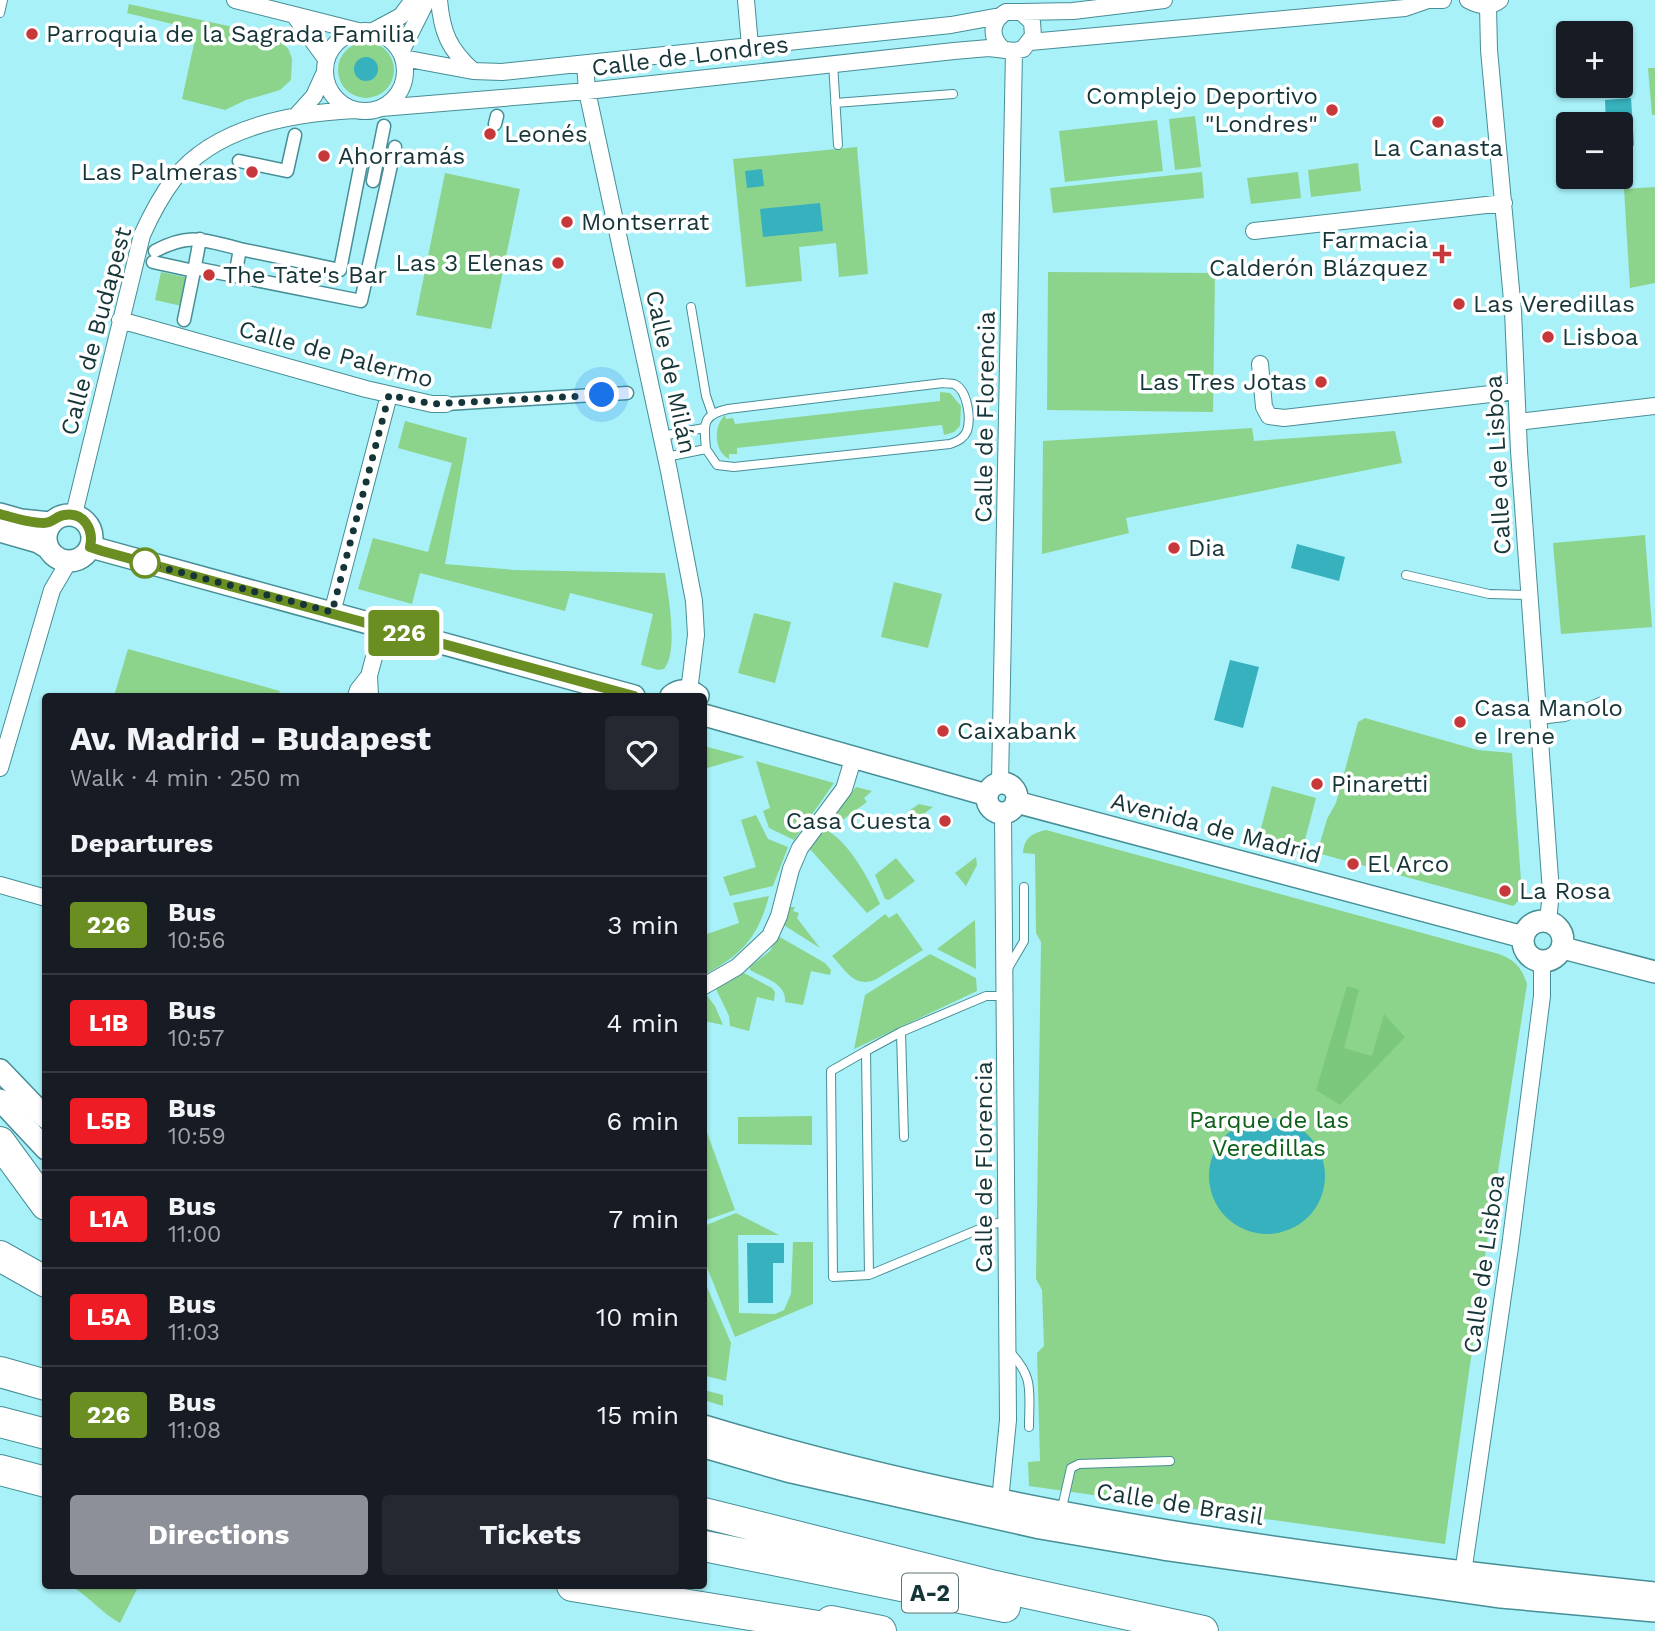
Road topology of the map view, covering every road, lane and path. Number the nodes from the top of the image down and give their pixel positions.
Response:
1 (3, 0) edge
2 (234, 0) edge
3 (413, 0) edge
4 (427, 0) edge
5 (439, 0) edge
6 (746, 0) edge
7 (1164, 0) edge
8 (1443, 0) edge
9 (1468, 0) edge
10 (1494, 3) edge
11 (1021, 12) junction
12 (0, 13) edge
13 (294, 15) junction
14 (1000, 16) junction
15 (365, 31) junction
16 (1030, 42) junction
17 (750, 46) junction
18 (1009, 50) junction
19 (402, 55) junction
20 (832, 63) junction
21 (584, 64) junction
22 (325, 66) junction
23 (473, 71) junction
24 (587, 91) junction
25 (953, 94) dead end
26 (835, 103) junction
27 (381, 108) junction
28 (355, 110) junction
29 (296, 116) junction
30 (384, 127) dead end
31 (295, 135) dead end
32 (838, 145) dead end
33 (395, 147) dead end
34 (362, 158) dead end
35 (239, 161) dead end
36 (358, 178) junction
37 (373, 181) junction
38 (387, 184) junction
39 (1504, 203) junction
40 (1254, 231) dead end
41 (200, 239) junction
42 (240, 249) junction
43 (195, 270) junction
44 (235, 276) junction
45 (691, 307) dead end
46 (120, 320) junction
47 (184, 320) dead end
48 (1260, 364) dead end
49 (1516, 391) junction
50 (627, 393) dead end
51 (389, 395) junction
52 (446, 404) joint
53 (1655, 406) edge
54 (712, 413) junction
55 (1518, 422) junction
56 (704, 428) junction
57 (662, 436) junction
58 (706, 449) junction
59 (666, 457) junction
60 (0, 514) edge
61 (74, 514) junction
62 (50, 523) junction
63 (0, 531) edge
64 (90, 547) junction
65 (47, 548) junction
66 (69, 561) junction
67 (1406, 575) dead end
68 (1529, 594) junction
69 (332, 612) junction
70 (382, 627) junction
71 (369, 676) junction
72 (357, 693) edge
73 (370, 693) edge
74 (623, 693) edge
75 (686, 693) edge
76 (1602, 701) dead end
77 (707, 716) edge
78 (1538, 720) junction
79 (854, 756) junction
80 (1, 763) edge
81 (994, 789) junction
82 (1009, 807) junction
83 (0, 885) edge
84 (1024, 887) dead end
85 (42, 897) edge
86 (1548, 921) junction
87 (1523, 937) junction
88 (1563, 948) junction
89 (1542, 962) junction
90 (1655, 972) edge
91 (1005, 973) junction
92 (707, 984) edge
93 (1005, 996) junction
94 (901, 1032) junction
95 (866, 1051) junction
96 (0, 1070) edge
97 (0, 1100) edge
98 (42, 1114) edge
99 (904, 1137) dead end
100 (0, 1142) edge
101 (42, 1145) edge
102 (42, 1200) edge
103 (1007, 1221) junction
104 (3, 1256) edge
105 (869, 1275) junction
106 (42, 1280) edge
107 (1008, 1349) junction
108 (0, 1372) edge
109 (42, 1384) edge
110 (0, 1422) edge
111 (707, 1427) edge
112 (1029, 1427) dead end
113 (42, 1433) edge
114 (707, 1448) edge
115 (1170, 1461) dead end
116 (0, 1471) edge
117 (42, 1481) edge
118 (1000, 1510) junction
119 (1061, 1511) junction
120 (707, 1514) edge
121 (707, 1547) edge
122 (1463, 1572) junction
123 (590, 1589) edge
124 (678, 1589) edge
125 (1655, 1592) edge
126 (1488, 1595) junction
127 (1655, 1611) edge
128 (849, 1631) edge
129 (881, 1631) edge
130 (1157, 1631) edge
131 (1203, 1631) edge

1 - 12 lane
2 - 13 street
3 - 15 street
4 - 19 street
5 - 23 street
6 - 17 street
7 - 11 street
8 - 16 street
9 - 10 street
10 - 39 street, Calle de Lisboa
11 - 14 street
11 - 16 street
13 - 15 street
13 - 22 street
14 - 17 street, Calle de Londres
14 - 18 street
15 - 19 street
15 - 22 street
16 - 18 street
17 - 21 street, Calle de Londres
18 - 20 street, Calle de Londres
18 - 81 street, Calle de Florencia
19 - 23 street, Calle de Londres
19 - 27 street
20 - 24 street, Calle de Londres
20 - 26 lane
21 - 23 street, Calle de Londres
21 - 24 street, Calle de Milán
22 - 28 street
22 - 29 street
24 - 27 street, Calle de Londres
24 - 57 street, Calle de Milán
25 - 26 lane
26 - 32 lane
27 - 28 street
28 - 29 street, Calle de Budapest
29 - 46 street, Calle de Budapest
30 - 37 street
31 - 35 street
33 - 38 street
34 - 36 street
36 - 37 street
36 - 42 street
37 - 38 street
38 - 44 street
39 - 40 street
39 - 49 street, Calle de Lisboa
41 - 42 street
41 - 43 street
41 - 43 street
42 - 44 street
43 - 44 street
43 - 47 street
45 - 54 lane
46 - 51 street, Calle de Palermo
46 - 61 street, Calle de Budapest
48 - 49 street
49 - 55 street, Calle de Lisboa
50 - 52 street, Calle de Palermo
51 - 52 street, Calle de Palermo
51 - 69 street
53 - 55 street
54 - 56 lane
54 - 58 lane
55 - 68 street, Calle de Lisboa
56 - 57 lane
56 - 58 lane
57 - 59 street, Calle de Milán
58 - 59 lane
59 - 75 street, Calle de Milán
60 - 62 street
61 - 62 street
61 - 64 street
62 - 65 street
63 - 65 street
64 - 66 street
64 - 69 street
65 - 66 street
66 - 80 street
67 - 68 lane
68 - 78 street, Calle de Lisboa
69 - 70 street
70 - 71 street
70 - 74 street
71 - 72 street
71 - 73 street
76 - 78 lane
77 - 79 street
78 - 86 street, Calle de Lisboa
79 - 81 street
79 - 92 street
81 - 82 street
82 - 87 street, Avenida de Madrid
82 - 91 street, Calle de Florencia
83 - 85 street
84 - 91 lane
86 - 87 street
86 - 88 street
87 - 89 street
88 - 89 street
88 - 90 street
89 - 122 street, Calle de Lisboa
91 - 93 street, Calle de Florencia
93 - 94 lane
93 - 103 street, Calle de Florencia
94 - 95 lane
94 - 99 lane
95 - 105 lane
95 - 105 lane
96 - 98 street
97 - 101 street
100 - 102 highway
103 - 105 lane
103 - 107 street, Calle de Florencia
104 - 106 highway
107 - 112 lane
107 - 118 street, Calle de Florencia
108 - 109 highway
110 - 113 highway
111 - 118 street, Calle de Brasil
114 - 118 street, Calle de Brasil
115 - 119 lane
116 - 117 highway
118 - 119 street, Calle de Brasil
118 - 126 street, Calle de Brasil
119 - 122 street, Calle de Brasil
120 - 131 highway
121 - 130 highway, A-2
122 - 125 street, Calle de Brasil
122 - 126 street
123 - 128 highway
124 - 129 highway, A-2
126 - 127 street, Calle de Brasil

